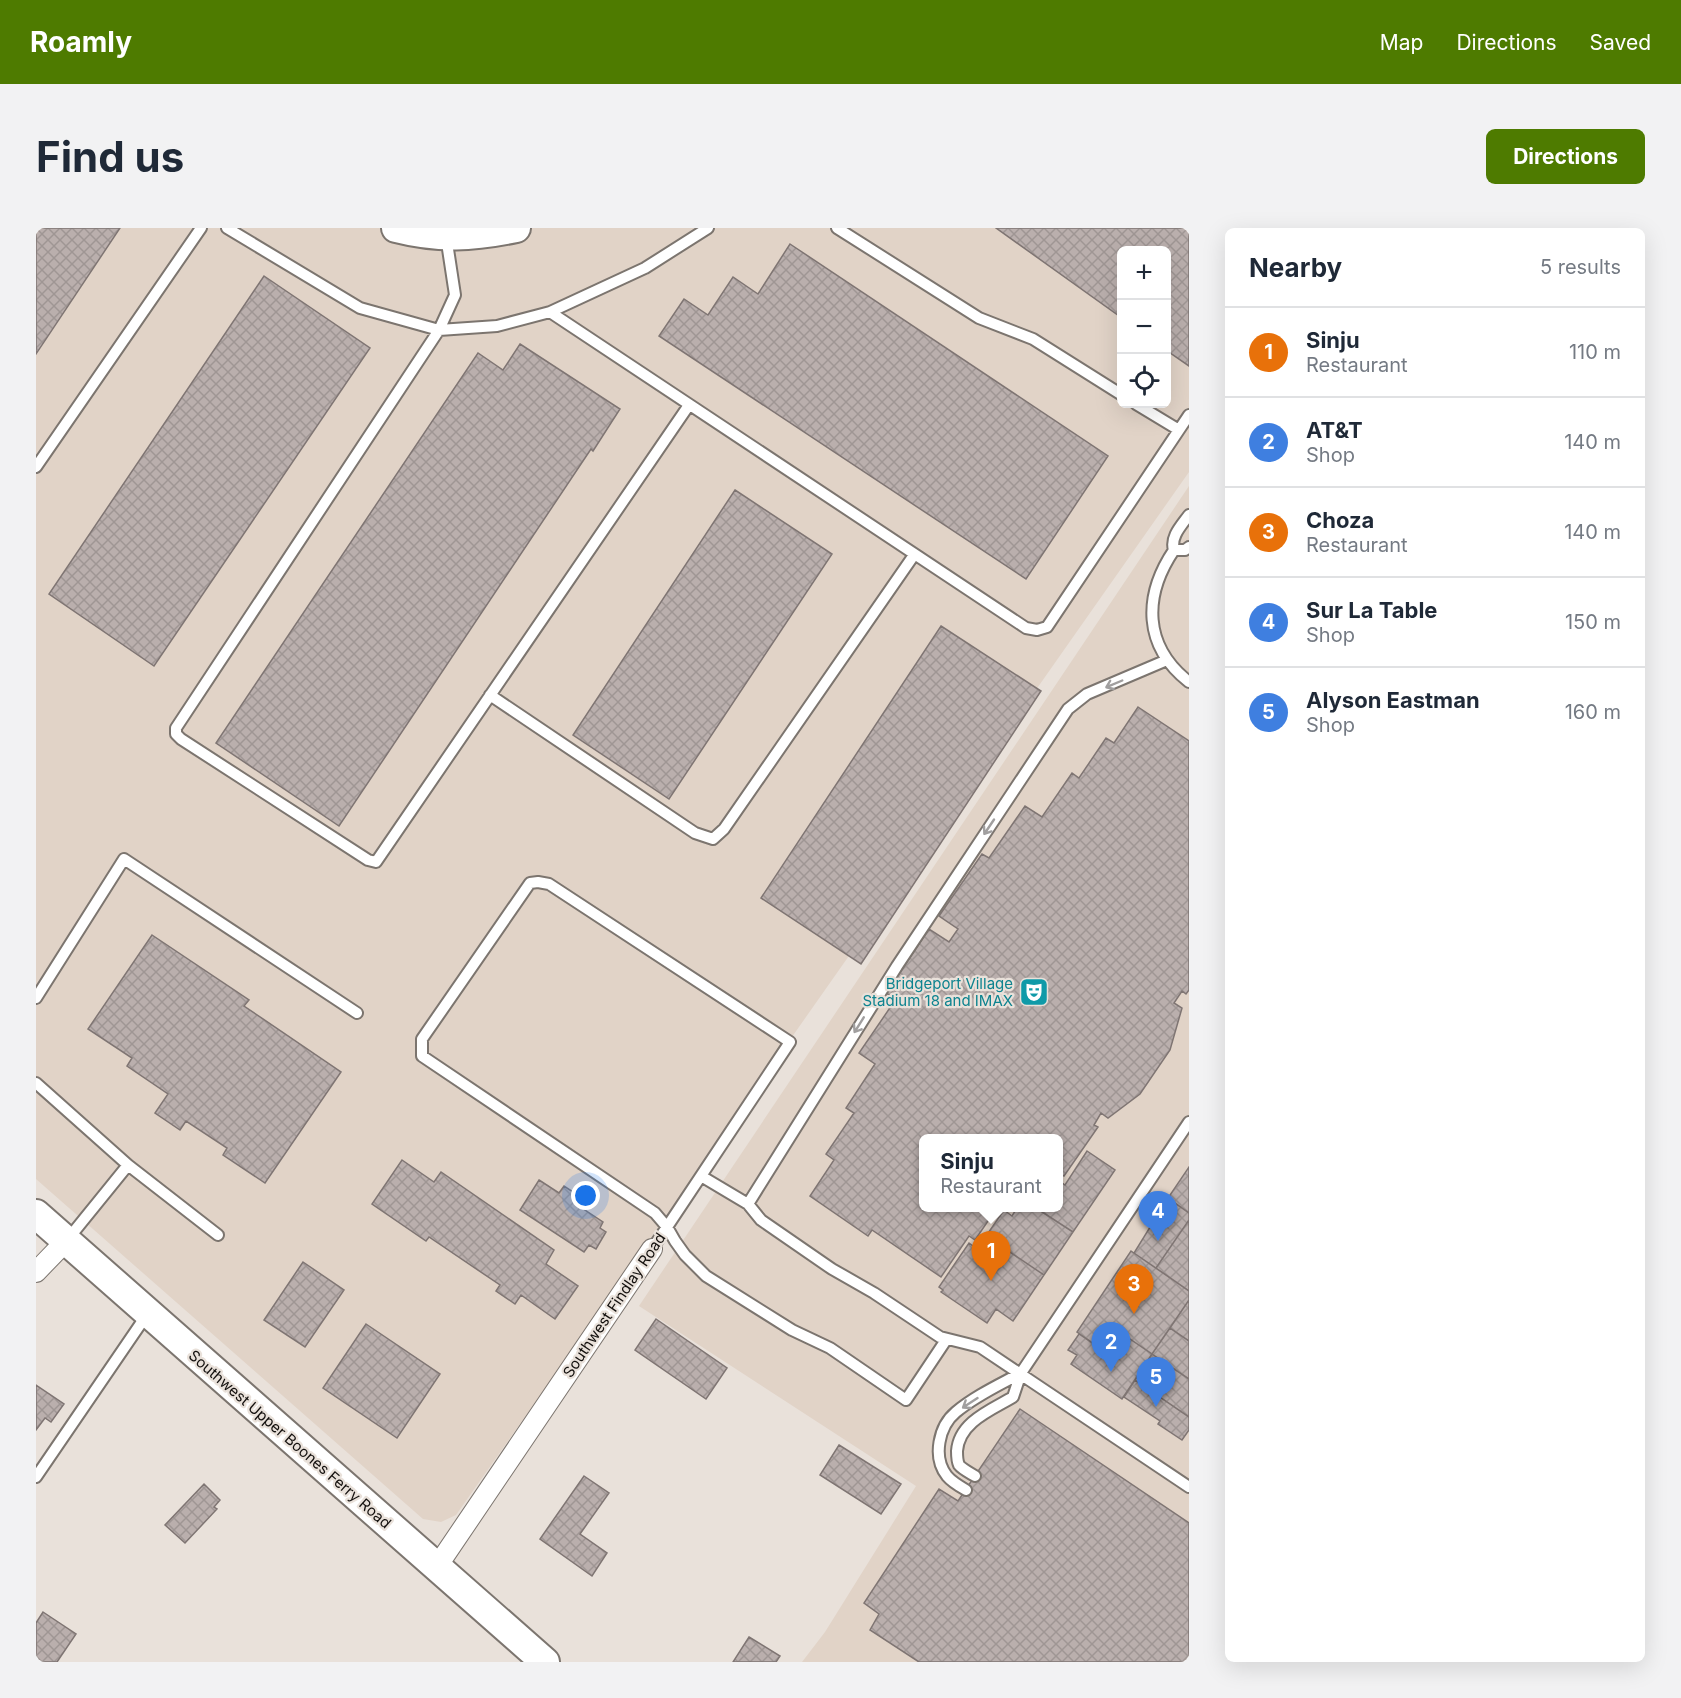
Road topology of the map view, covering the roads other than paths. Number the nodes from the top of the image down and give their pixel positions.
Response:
1 (201, 228) edge
2 (227, 228) edge
3 (396, 228) edge
4 (516, 228) edge
5 (708, 228) edge
6 (837, 228) edge
7 (446, 236) junction
8 (550, 312) junction
9 (440, 330) junction
10 (1117, 392) edge
11 (689, 405) junction
12 (1143, 408) edge
13 (1189, 415) edge
14 (1179, 430) junction
15 (36, 466) edge
16 (1189, 515) edge
17 (1189, 547) edge
18 (1174, 550) junction
19 (914, 555) junction
20 (1167, 660) junction
21 (1189, 682) edge
22 (490, 695) junction
23 (36, 998) edge
24 (357, 1013) dead end
25 (36, 1083) edge
26 (1189, 1122) edge
27 (128, 1165) junction
28 (701, 1176) junction
29 (748, 1204) junction
30 (36, 1214) edge
31 (667, 1227) junction
32 (218, 1235) dead end
33 (66, 1241) junction
34 (652, 1249) joint
35 (36, 1272) edge
36 (148, 1313) junction
37 (946, 1340) junction
38 (1021, 1373) junction
39 (975, 1476) dead end
40 (36, 1477) edge
41 (1189, 1487) edge
42 (966, 1490) dead end
43 (436, 1568) junction
44 (545, 1662) edge

1 - 15 lane
2 - 9 lane
3 - 7 main road
4 - 7 main road
5 - 8 lane
6 - 10 lane
7 - 9 lane
8 - 9 lane
8 - 11 lane
9 - 22 lane
11 - 19 lane
11 - 22 lane
12 - 14 lane
13 - 14 lane
14 - 19 lane
16 - 18 lane
17 - 18 lane
18 - 20 lane
19 - 22 lane
20 - 21 lane
20 -> 29 lane
23 - 24 lane
25 - 27 lane
26 - 38 lane
27 - 32 lane
27 - 33 lane
28 - 29 lane
28 - 31 lane, Southwest Findlay Road
28 - 31 lane, Southwest Findlay Road
29 - 37 lane
30 - 33 main road, Southwest Upper Boones Ferry Road
31 - 34 lane, Southwest Findlay Road
31 - 37 lane
33 - 35 street
33 - 36 main road, Southwest Upper Boones Ferry Road
34 - 43 street, Southwest Findlay Road
36 - 40 lane
36 - 43 main road, Southwest Upper Boones Ferry Road
37 - 38 lane
38 - 39 lane
38 - 41 lane
38 -> 42 lane
43 - 44 main road, Southwest Upper Boones Ferry Road

